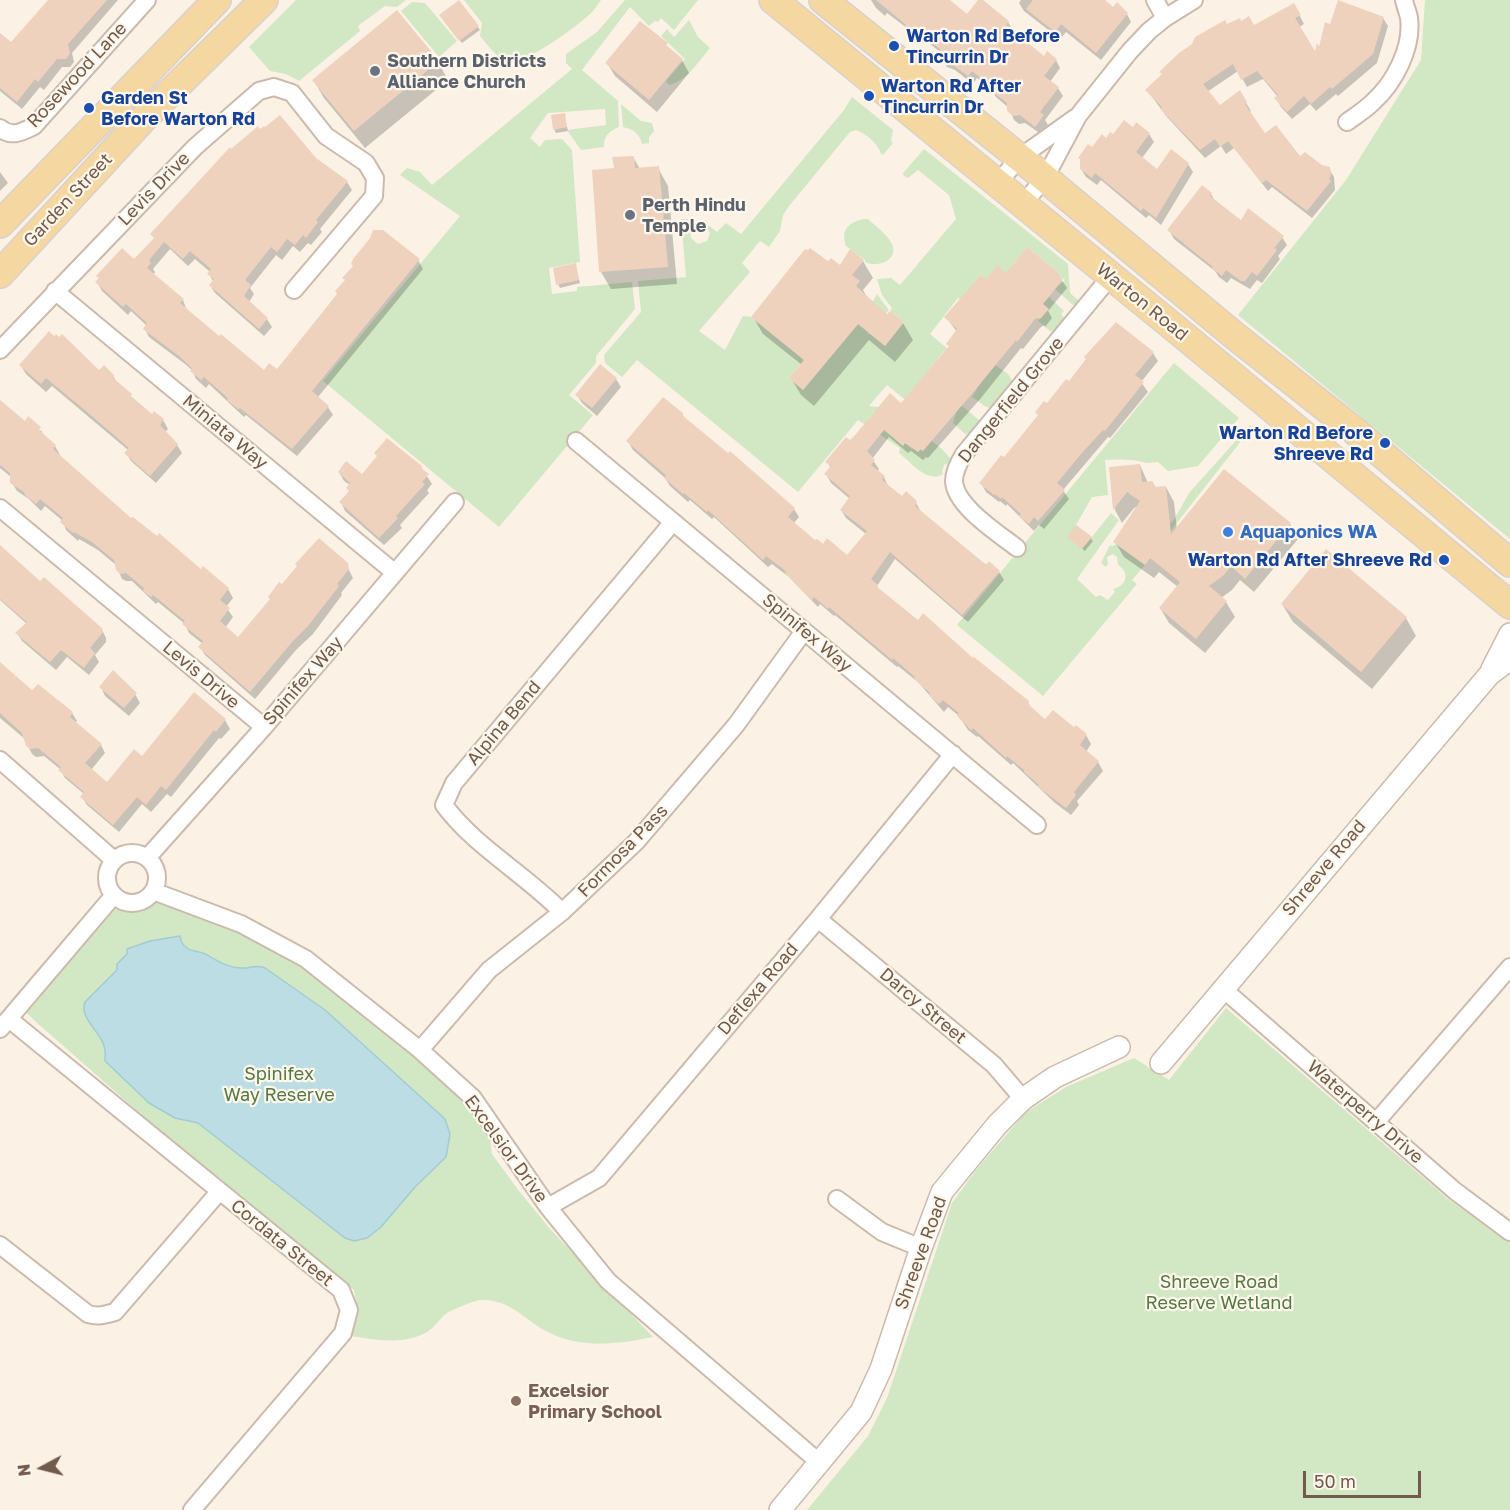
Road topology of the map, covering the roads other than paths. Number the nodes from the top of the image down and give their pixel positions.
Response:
1 (147, 0) edge
2 (217, 0) edge
3 (264, 0) edge
4 (773, 0) edge
5 (823, 0) edge
6 (1155, 0) edge
7 (1194, 0) edge
8 (1404, 0) edge
9 (1165, 18) junction
10 (1078, 116) junction
11 (1347, 122) dead end
12 (0, 128) edge
13 (1019, 158) junction
14 (1045, 178) junction
15 (998, 183) junction
16 (1023, 204) junction
17 (0, 224) edge
18 (0, 274) edge
19 (1112, 276) junction
20 (294, 290) dead end
21 (56, 291) junction
22 (1235, 336) junction
23 (0, 350) edge
24 (1284, 419) junction
25 (576, 441) dead end
26 (455, 502) dead end
27 (0, 508) edge
28 (674, 522) junction
29 (1017, 548) dead end
30 (1510, 562) edge
31 (395, 573) junction
32 (1510, 606) edge
33 (804, 631) junction
34 (1510, 634) edge
35 (1510, 659) edge
36 (1489, 675) junction
37 (264, 727) junction
38 (953, 754) junction
39 (0, 760) edge
40 (1037, 825) dead end
41 (147, 858) junction
42 (114, 860) junction
43 (153, 891) junction
44 (114, 895) junction
45 (562, 912) junction
46 (818, 919) junction
47 (1510, 967) edge
48 (1222, 988) junction
49 (5, 1024) edge
50 (1119, 1047) dead end
51 (420, 1050) junction
52 (1161, 1063) dead end
53 (1023, 1099) junction
54 (1376, 1122) junction
55 (219, 1192) junction
56 (837, 1199) dead end
57 (549, 1207) junction
58 (1510, 1232) edge
59 (0, 1245) edge
60 (921, 1248) junction
61 (819, 1463) junction
62 (192, 1510) edge
63 (780, 1510) edge

1 - 12 street, Rosewood Lane
2 - 17 main road, Garden Street
3 - 18 main road, Garden Street
4 - 15 main road, Warton Road
5 - 13 main road, Warton Road
6 - 9 street
7 - 9 street
8 - 11 street
9 - 10 street
10 - 13 street
10 - 14 street
13 - 14 main road, Warton Road
13 - 15 street
14 - 16 street
14 - 22 main road, Warton Road
15 - 16 main road, Warton Road
16 - 19 main road, Warton Road
19 - 24 main road, Warton Road
19 - 29 street, Dangerfield Grove
20 - 21 street, Levis Drive
21 - 23 street, Levis Drive
21 - 31 street, Miniata Way
22 - 24 main road
22 - 30 main road, Warton Road
24 - 32 main road, Warton Road
25 - 28 street, Spinifex Way
26 - 31 street, Spinifex Way
27 - 37 street, Levis Drive
28 - 33 street, Spinifex Way
28 - 45 street, Alpina Bend
31 - 37 street, Spinifex Way
33 - 38 street, Spinifex Way
33 - 45 street, Formosa Pass
34 - 36 street, Shreeve Road
35 - 36 street, Shreeve Road
36 - 48 street, Shreeve Road
37 - 41 street, Spinifex Way
38 - 40 street, Spinifex Way
38 - 46 street, Deflexa Road
39 - 42 street
41 - 42 street
41 - 43 street
42 - 44 street
43 - 44 street
43 - 51 street, Excelsior Drive
44 - 49 street
45 - 51 street, Formosa Pass
46 - 53 street, Darcy Street
46 - 57 street, Deflexa Road
47 - 54 street
48 - 52 street, Shreeve Road
48 - 54 street, Waterperry Drive
49 - 55 street, Cordata Street
50 - 53 street, Shreeve Road
51 - 57 street, Excelsior Drive
53 - 60 street, Shreeve Road
54 - 58 street, Waterperry Drive
55 - 59 street
55 - 62 street, Cordata Street
56 - 60 street
57 - 61 street, Excelsior Drive
60 - 61 street, Shreeve Road
61 - 63 street, Shreeve Road

